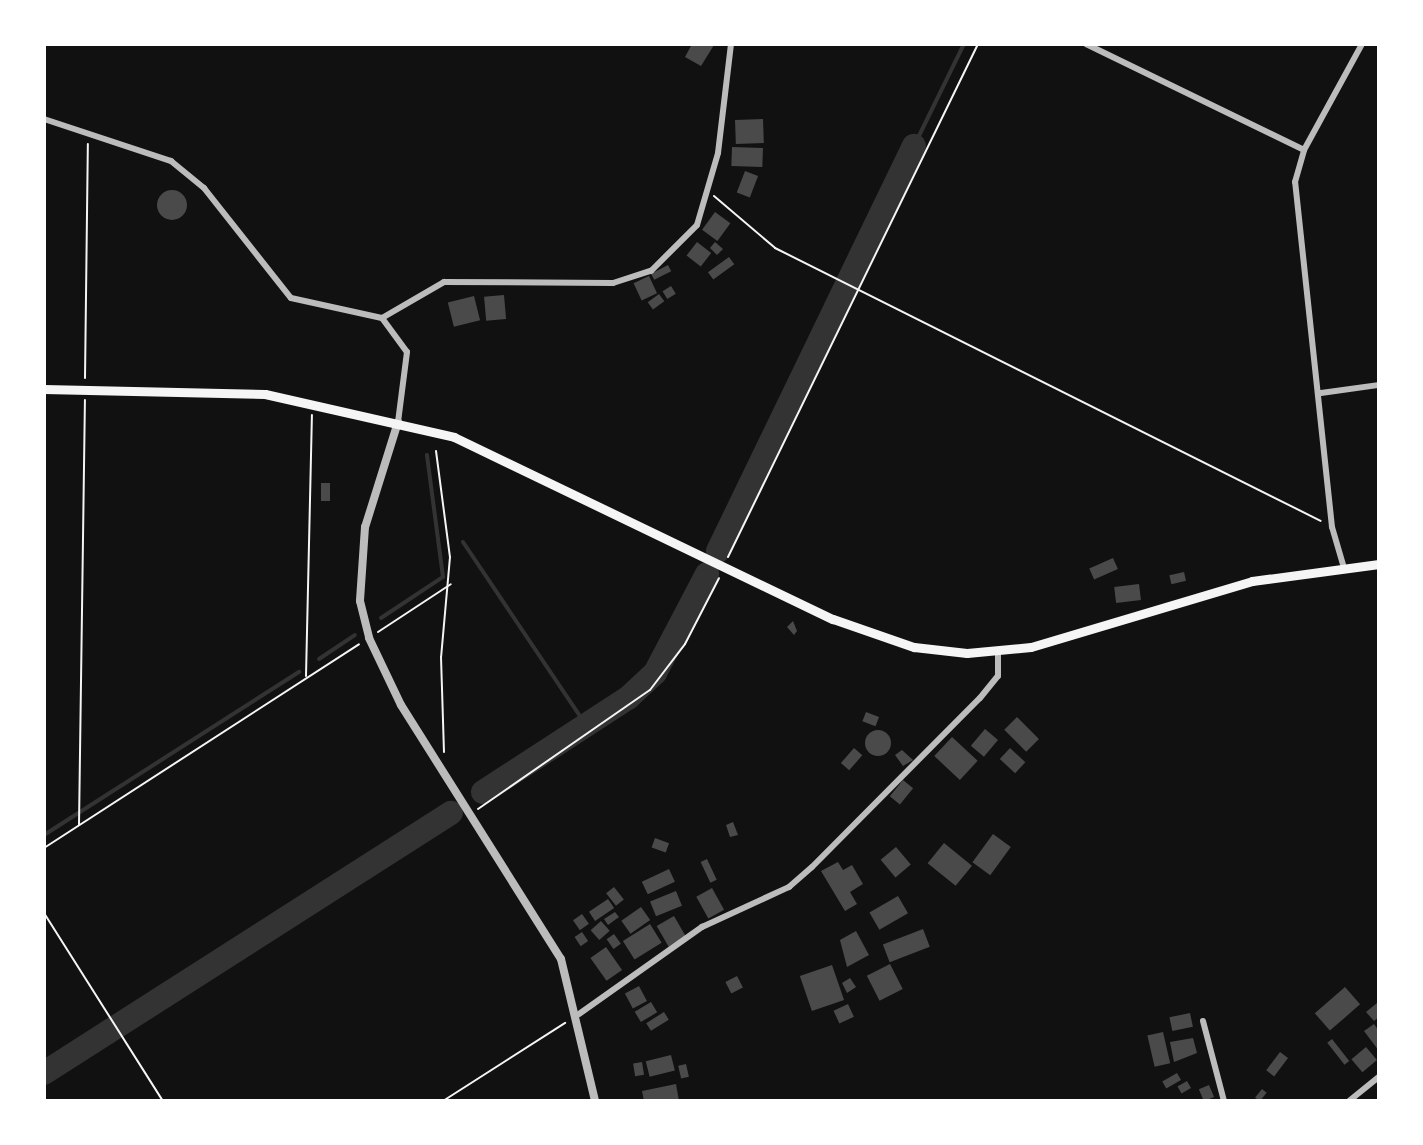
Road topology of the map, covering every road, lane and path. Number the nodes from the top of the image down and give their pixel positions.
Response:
1 (731, 44) edge
2 (978, 44) edge
3 (1086, 44) edge
4 (1362, 44) edge
5 (44, 119) edge
6 (88, 135) junction
7 (1304, 150) junction
8 (708, 191) junction
9 (858, 291) junction
10 (382, 318) junction
11 (1379, 385) edge
12 (44, 389) edge
13 (85, 389) junction
14 (1321, 393) junction
15 (312, 401) junction
16 (398, 422) junction
17 (436, 451) dead end
18 (1332, 527) junction
19 (1379, 564) edge
20 (725, 565) junction
21 (1344, 568) junction
22 (451, 584) junction
23 (369, 638) junction
24 (998, 653) junction
25 (306, 679) junction
26 (439, 764) junction
27 (470, 814) junction
28 (79, 825) junction
29 (44, 848) edge
30 (44, 913) edge
31 (579, 1014) junction
32 (1203, 1021) dead end
33 (1379, 1077) edge
34 (163, 1101) edge
35 (443, 1101) edge
36 (595, 1101) edge
37 (1224, 1101) edge
38 (1349, 1101) edge

1 - 8 street
2 - 9 path
3 - 7 street
4 - 7 street
5 - 6 street
6 - 10 street
6 - 13 path
7 - 14 street
8 - 9 path
8 - 10 street
9 - 18 path
9 - 20 path
10 - 16 street
11 - 14 street
12 - 13 main road
13 - 15 main road
13 - 28 path
14 - 18 street
15 - 16 main road
15 - 25 path
16 - 20 main road
16 - 23 street
17 - 22 path
18 - 21 street
19 - 21 main road
20 - 24 main road
20 - 27 path
21 - 24 main road
22 - 23 path
22 - 26 path
23 - 25 path
23 - 26 street
24 - 31 street
25 - 28 path
26 - 27 street
27 - 31 street
28 - 29 path
30 - 34 path
31 - 35 path
31 - 36 street
32 - 37 street
33 - 38 street

